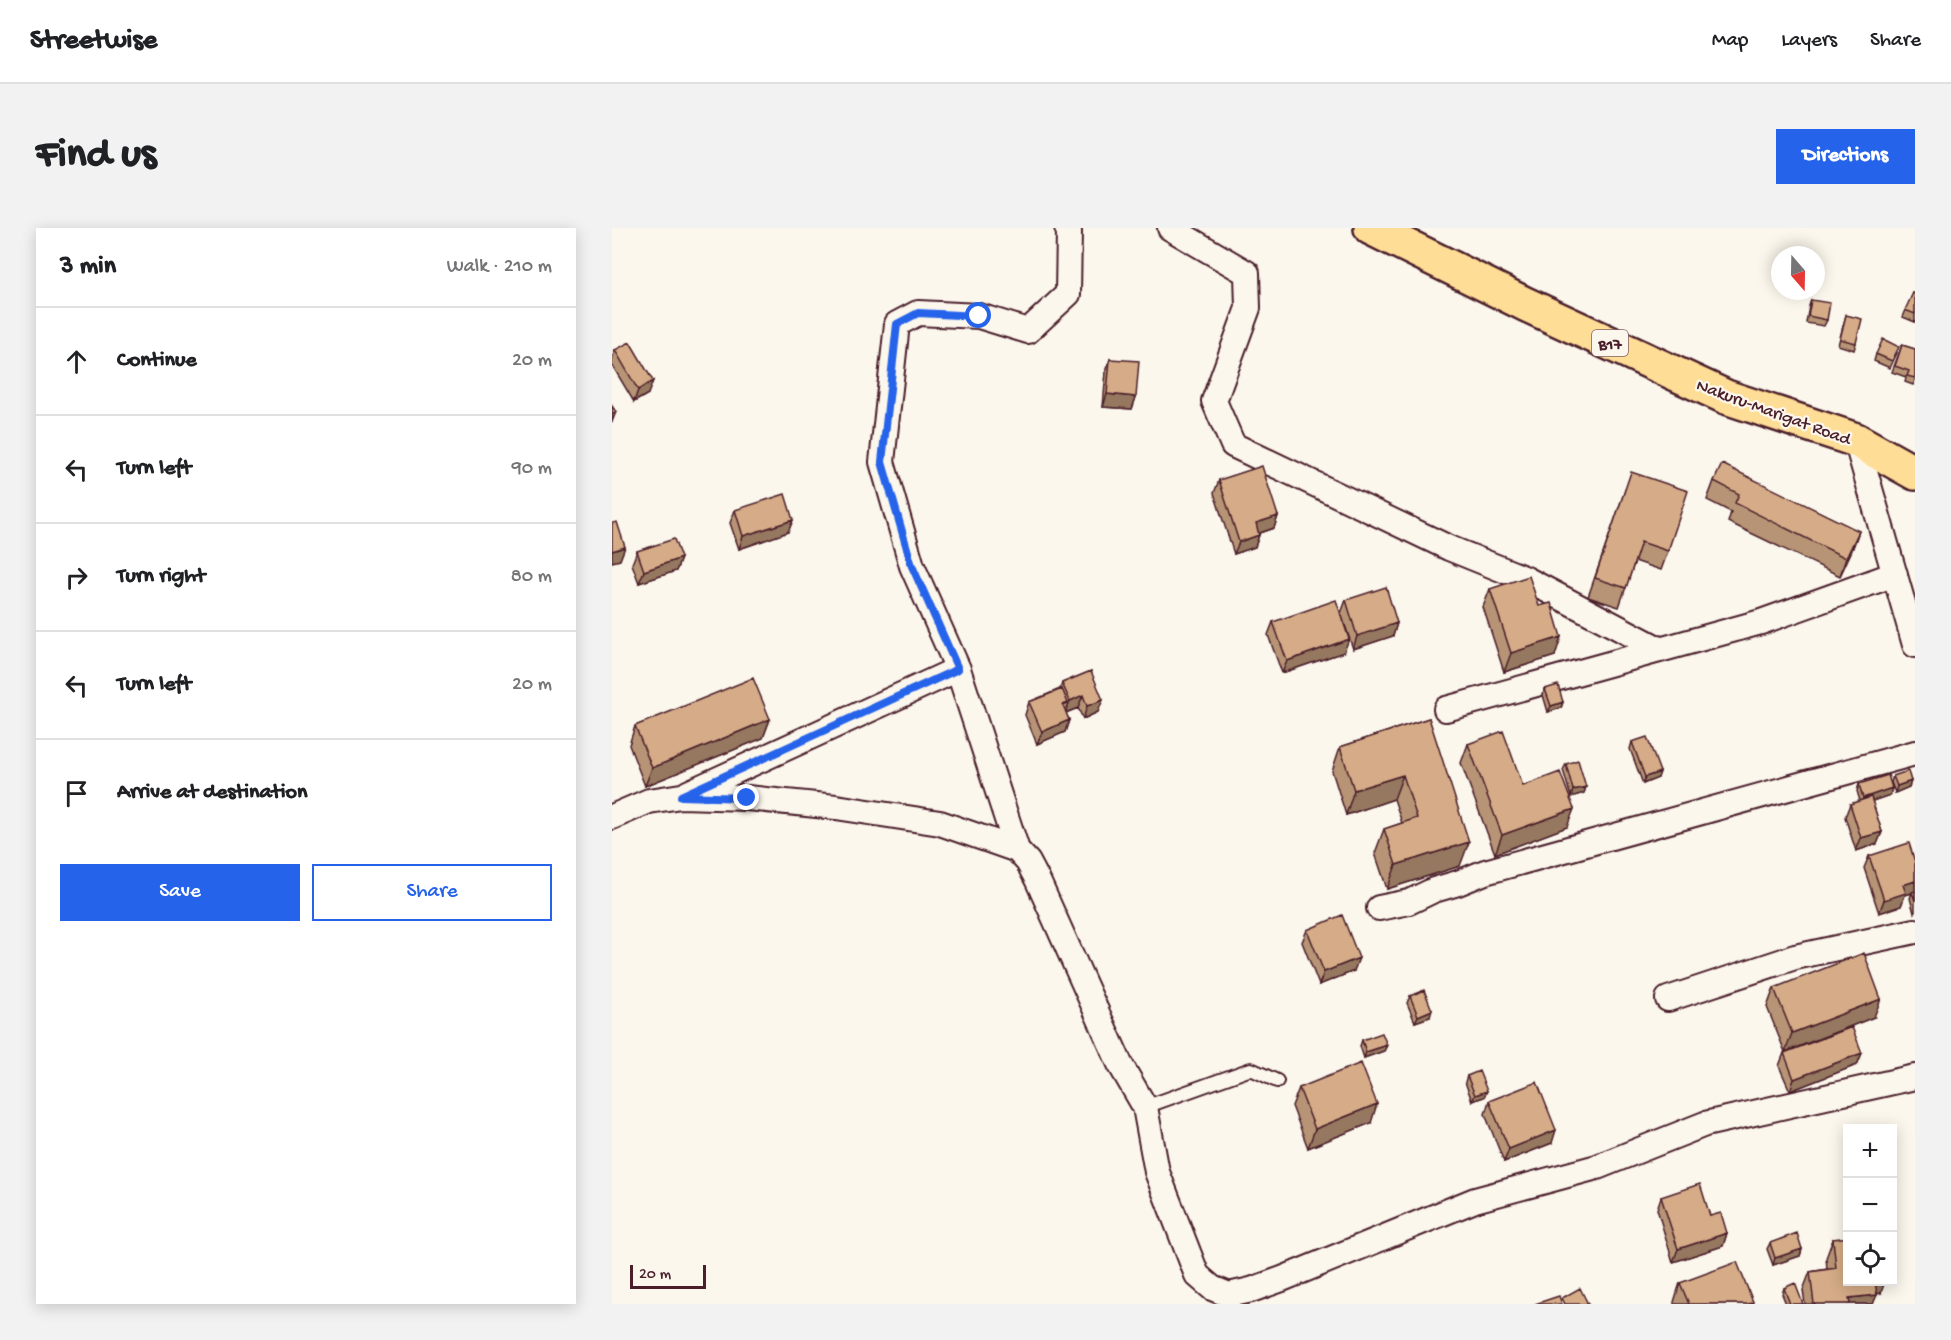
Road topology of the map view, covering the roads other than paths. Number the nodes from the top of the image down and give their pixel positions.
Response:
1 (1170, 228) edge
2 (1371, 228) edge
3 (1068, 229) edge
4 (1856, 440) junction
5 (1915, 473) edge
6 (1895, 574) junction
7 (1915, 645) edge
8 (1659, 649) junction
9 (958, 669) junction
10 (1446, 709) dead end
11 (1915, 753) edge
12 (681, 796) junction
13 (612, 817) edge
14 (1017, 849) junction
15 (1379, 908) dead end
16 (1915, 931) edge
17 (1668, 999) dead end
18 (1915, 1077) edge
19 (1277, 1081) dead end
20 (1145, 1107) junction
21 (1221, 1299) edge

1 - 8 street
2 - 4 main road, Nakuru-Marigat Road / B17
3 - 9 street
4 - 5 main road, Nakuru-Marigat Road / B17
4 - 6 street
6 - 7 street
6 - 8 street
8 - 10 street
9 - 12 street
9 - 14 street
11 - 15 street
12 - 13 street
12 - 14 street
14 - 20 street
16 - 17 street
18 - 21 street
19 - 20 lane
20 - 21 street

